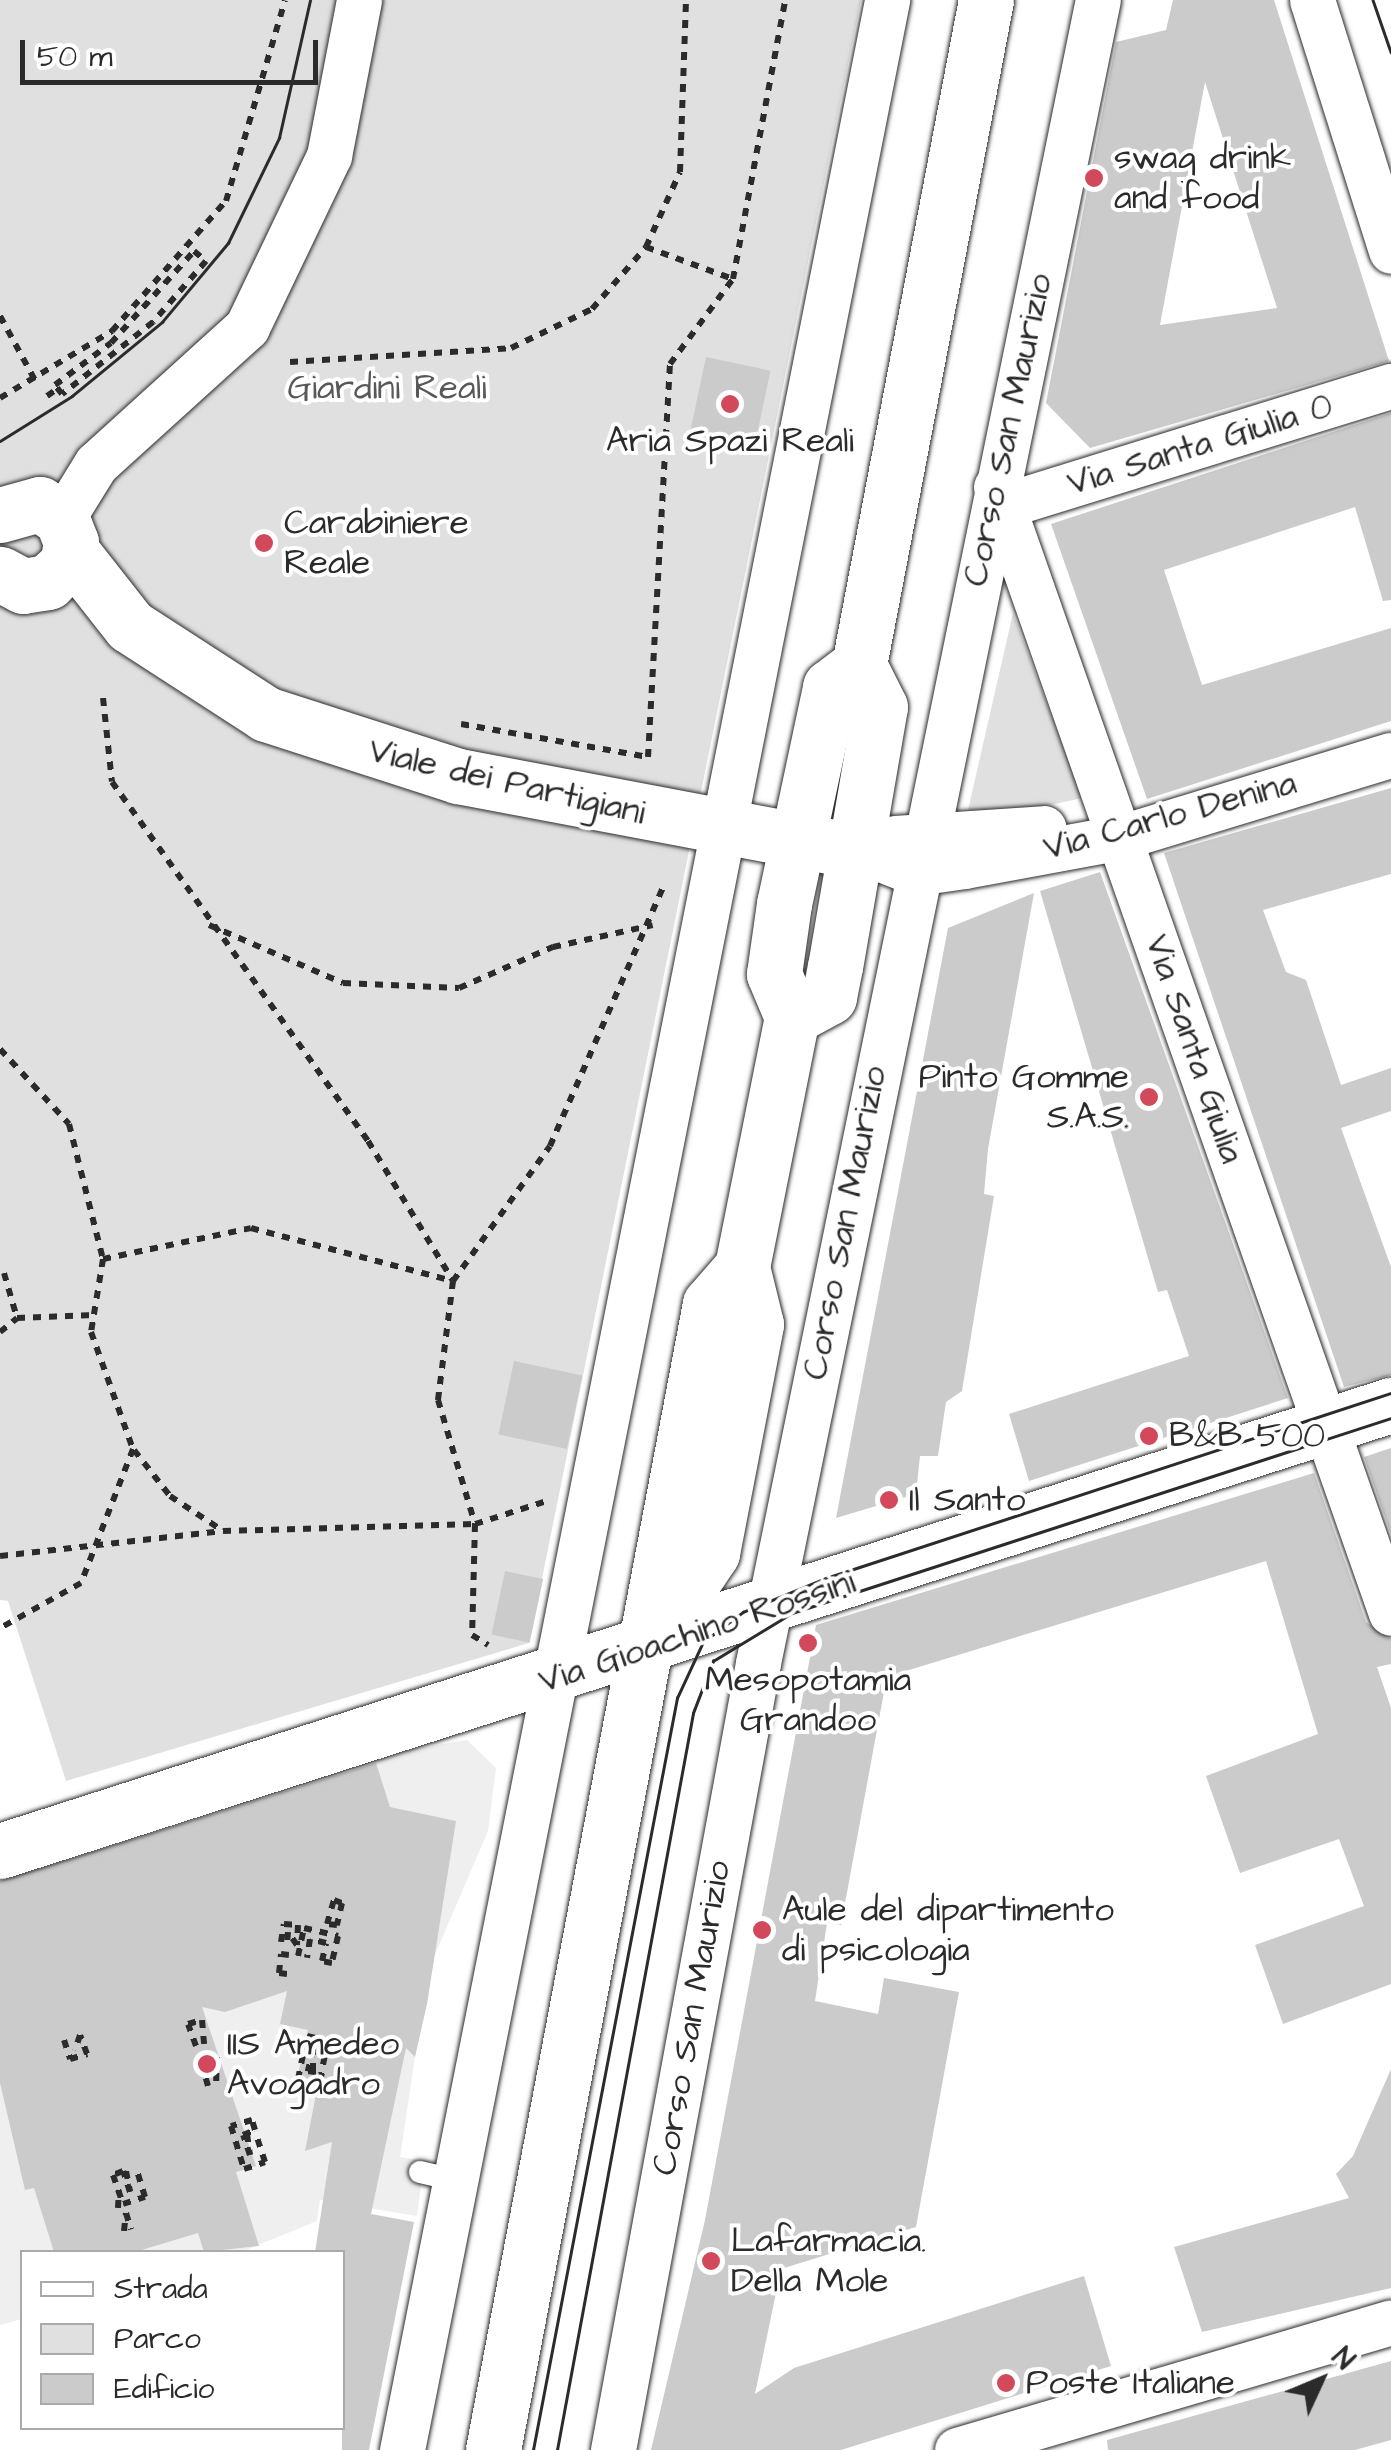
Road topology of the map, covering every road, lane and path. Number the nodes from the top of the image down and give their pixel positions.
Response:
1 (286, 0) edge
2 (359, 0) edge
3 (686, 0) edge
4 (785, 0) edge
5 (887, 0) edge
6 (986, 0) edge
7 (1098, 0) edge
8 (1312, 0) edge
9 (646, 248) junction
10 (1391, 251) edge
11 (182, 257) junction
12 (733, 279) junction
13 (0, 316) edge
14 (290, 362) dead end
15 (36, 382) junction
16 (1391, 386) edge
17 (58, 388) junction
18 (47, 396) dead end
19 (0, 398) edge
20 (1003, 495) junction
21 (35, 515) edge
22 (11, 580) edge
23 (177, 660) junction
24 (859, 665) junction
25 (102, 698) dead end
26 (456, 723) dead end
27 (1391, 755) edge
28 (1119, 827) junction
29 (716, 830) junction
30 (798, 842) junction
31 (856, 849) junction
32 (920, 852) junction
33 (667, 877) dead end
34 (206, 924) junction
35 (654, 924) junction
36 (792, 1017) junction
37 (0, 1049) edge
38 (104, 1259) junction
39 (4, 1272) dead end
40 (453, 1282) junction
41 (94, 1315) junction
42 (16, 1318) junction
43 (0, 1332) edge
44 (1391, 1405) edge
45 (1324, 1428) junction
46 (134, 1449) junction
47 (561, 1496) dead end
48 (475, 1524) junction
49 (223, 1531) junction
50 (95, 1550) junction
51 (0, 1556) edge
52 (769, 1610) junction
53 (1391, 1613) edge
54 (0, 1628) edge
55 (651, 1644) junction
56 (498, 1650) dead end
57 (552, 1677) junction
58 (0, 1852) edge
59 (284, 1943) joint
60 (298, 1956) junction
61 (287, 1974) dead end
62 (64, 2040) dead end
63 (75, 2050) dead end
64 (317, 2072) joint
65 (251, 2133) joint
66 (136, 2167) dead end
67 (126, 2171) dead end
68 (1391, 2322) edge
69 (402, 2450) edge
70 (494, 2450) edge
71 (613, 2450) edge
72 (957, 2450) edge

1 - 11 path
2 - 21 street
3 - 9 path
4 - 12 path
5 - 29 street
6 - 24 main road
7 - 20 street, Corso San Maurizio
8 - 10 street
9 - 12 path
9 - 14 path
11 - 15 path
11 - 17 path
11 - 17 path
12 - 26 path
13 - 15 path
15 - 19 path
16 - 20 street, Via Santa Giulia 0
17 - 18 path
20 - 28 street, Via Santa Giulia
20 - 32 street, Corso San Maurizio
21 - 22 main road
21 - 23 main road, Viale dei Partigiani
22 - 23 main road, Viale dei Partigiani
23 - 29 main road, Viale dei Partigiani
24 - 30 main road
24 - 31 main road
25 - 34 path
27 - 28 street, Via Carlo Denina
28 - 32 street, Via Carlo Denina
28 - 45 street, Via Santa Giulia
29 - 30 main road, Viale dei Partigiani
29 - 57 street
30 - 31 main road, Viale dei Partigiani
30 - 36 main road
31 - 32 street, Via Carlo Denina
31 - 36 main road
32 - 52 street, Corso San Maurizio
33 - 35 path
34 - 35 path
34 - 40 path
35 - 40 path
36 - 55 main road
37 - 38 path
38 - 40 path
38 - 41 path
39 - 42 path
40 - 48 path
41 - 42 path
41 - 46 path
42 - 43 path
44 - 45 main road, Via Gioachino Rossini
45 - 52 main road, Via Gioachino Rossini
45 - 53 street, Via Santa Giulia
46 - 49 path
46 - 50 path
47 - 48 path
48 - 49 path
48 - 56 path
49 - 50 path
50 - 51 path
50 - 54 path
52 - 55 main road, Via Gioachino Rossini
52 - 71 street, Corso San Maurizio
55 - 57 main road, Via Gioachino Rossini
55 - 70 main road
57 - 58 main road, Via Gioachino Rossini
57 - 69 street
59 - 59 path
60 - 60 path
60 - 61 path
62 - 63 path
64 - 64 path
65 - 65 path
66 - 67 path
68 - 72 street

